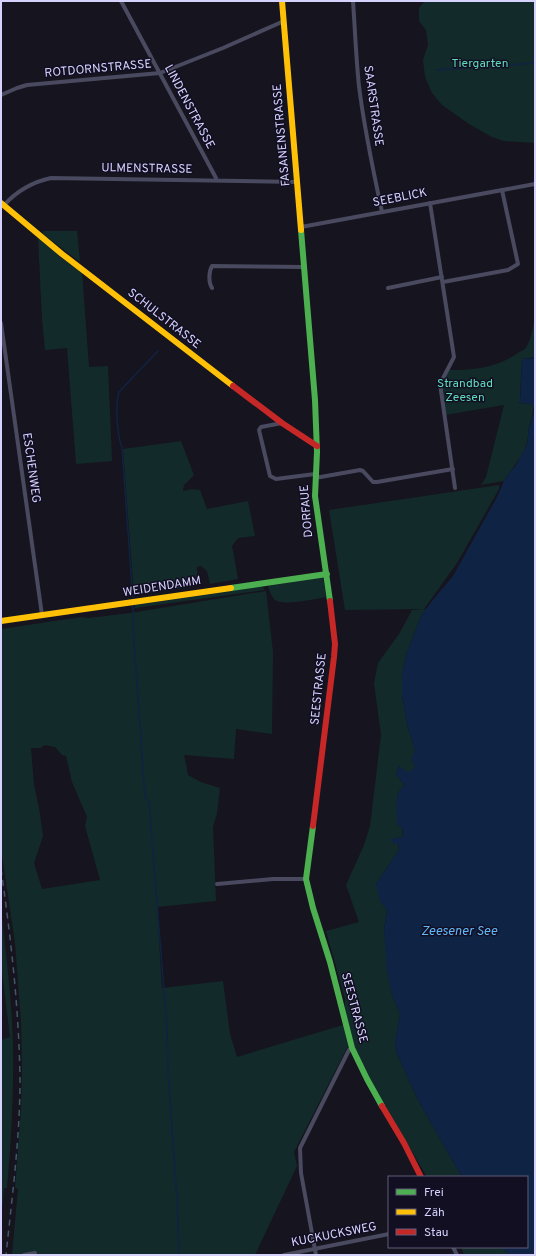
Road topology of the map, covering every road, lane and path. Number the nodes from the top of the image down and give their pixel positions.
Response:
1 (121, 1) edge
2 (282, 1) edge
3 (353, 1) edge
4 (284, 21) junction
5 (160, 73) junction
6 (1, 95) edge
7 (216, 180) junction
8 (297, 182) junction
9 (535, 184) edge
10 (502, 190) junction
11 (430, 203) junction
12 (3, 204) edge
13 (382, 212) junction
14 (301, 227) junction
15 (304, 267) junction
16 (442, 277) junction
17 (443, 282) junction
18 (212, 288) dead end
19 (388, 288) dead end
20 (1, 323) edge
21 (282, 423) junction
22 (317, 446) junction
23 (453, 469) junction
24 (315, 476) junction
25 (455, 488) dead end
26 (326, 574) junction
27 (42, 615) junction
28 (1, 621) edge
29 (306, 879) junction
30 (217, 884) dead end
31 (352, 1048) junction
32 (420, 1176) edge
33 (388, 1234) edge
34 (315, 1249) junction
35 (35, 1253) dead end
36 (24, 1255) edge
37 (284, 1255) edge
38 (316, 1255) edge

1 - 5 street, LINDENSTRASSE
2 - 4 street, FASANENSTRASSE
3 - 13 street, SAARSTRASSE
4 - 5 street, ROTDORNSTRASSE
4 - 8 street, FASANENSTRASSE
5 - 6 street, ROTDORNSTRASSE
5 - 7 street, LINDENSTRASSE
7 - 8 street, ULMENSTRASSE
7 - 12 street, ULMENSTRASSE
8 - 14 street, FASANENSTRASSE
9 - 10 street, SEEBLICK
10 - 11 street, SEEBLICK
10 - 17 street
11 - 13 street, SEEBLICK
11 - 16 street
12 - 21 street, SCHULSTRASSE
13 - 14 street, SEEBLICK
14 - 15 street, FASANENSTRASSE
15 - 18 street
15 - 22 street, FASANENSTRASSE
16 - 17 street
16 - 19 street
17 - 23 street
20 - 27 street, ESCHENWEG
21 - 22 street, SCHULSTRASSE
21 - 24 street
22 - 24 street, DORFAUE
23 - 24 street
23 - 25 street
24 - 26 street, DORFAUE
26 - 27 street, WEIDENDAMM
26 - 29 street, SEESTRASSE
27 - 28 street, WEIDENDAMM
29 - 30 street
29 - 31 street, SEESTRASSE
31 - 32 street, SEESTRASSE
31 - 34 street
33 - 34 street, KUCKUCKSWEG
34 - 37 street, KUCKUCKSWEG
34 - 38 street
35 - 36 street

